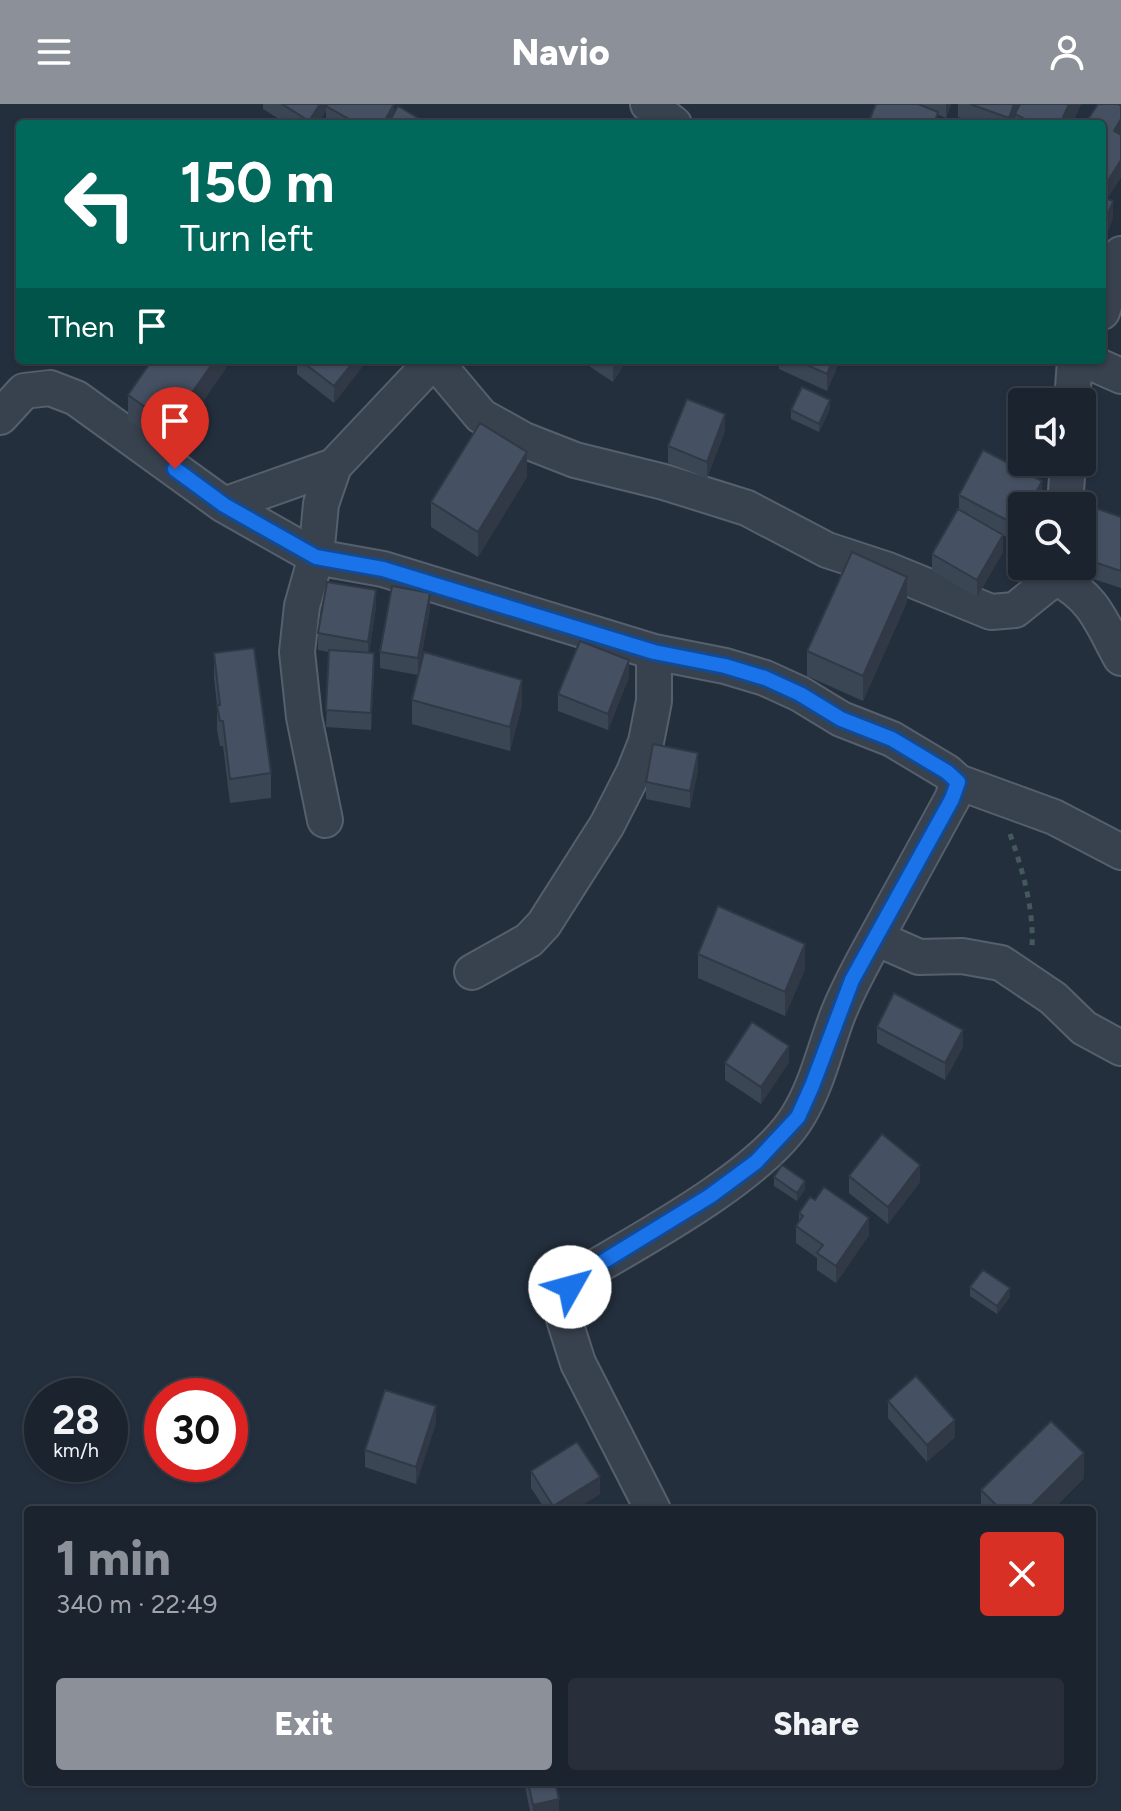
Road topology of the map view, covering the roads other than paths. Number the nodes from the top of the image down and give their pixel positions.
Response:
1 (1121, 254) edge
2 (1106, 300) edge
3 (430, 364) edge
4 (437, 364) edge
5 (1075, 364) edge
6 (1094, 364) edge
7 (1121, 376) edge
8 (1073, 388) edge
9 (0, 417) edge
10 (334, 466) junction
11 (224, 505) junction
12 (316, 557) junction
13 (1047, 580) edge
14 (1068, 580) edge
15 (654, 652) junction
16 (1121, 658) edge
17 (958, 782) junction
18 (325, 820) dead end
19 (1121, 852) edge
20 (876, 938) junction
21 (472, 972) dead end
22 (1121, 1048) edge
23 (651, 1506) edge

1 - 2 street
3 - 10 street
4 - 13 street
5 - 8 street
6 - 7 street
9 - 11 street
10 - 11 street
10 - 12 street
11 - 12 street
12 - 15 street
12 - 18 street
14 - 16 street
15 - 17 street
15 - 21 street
17 - 19 street
17 - 20 street
20 - 22 street
20 - 23 street

